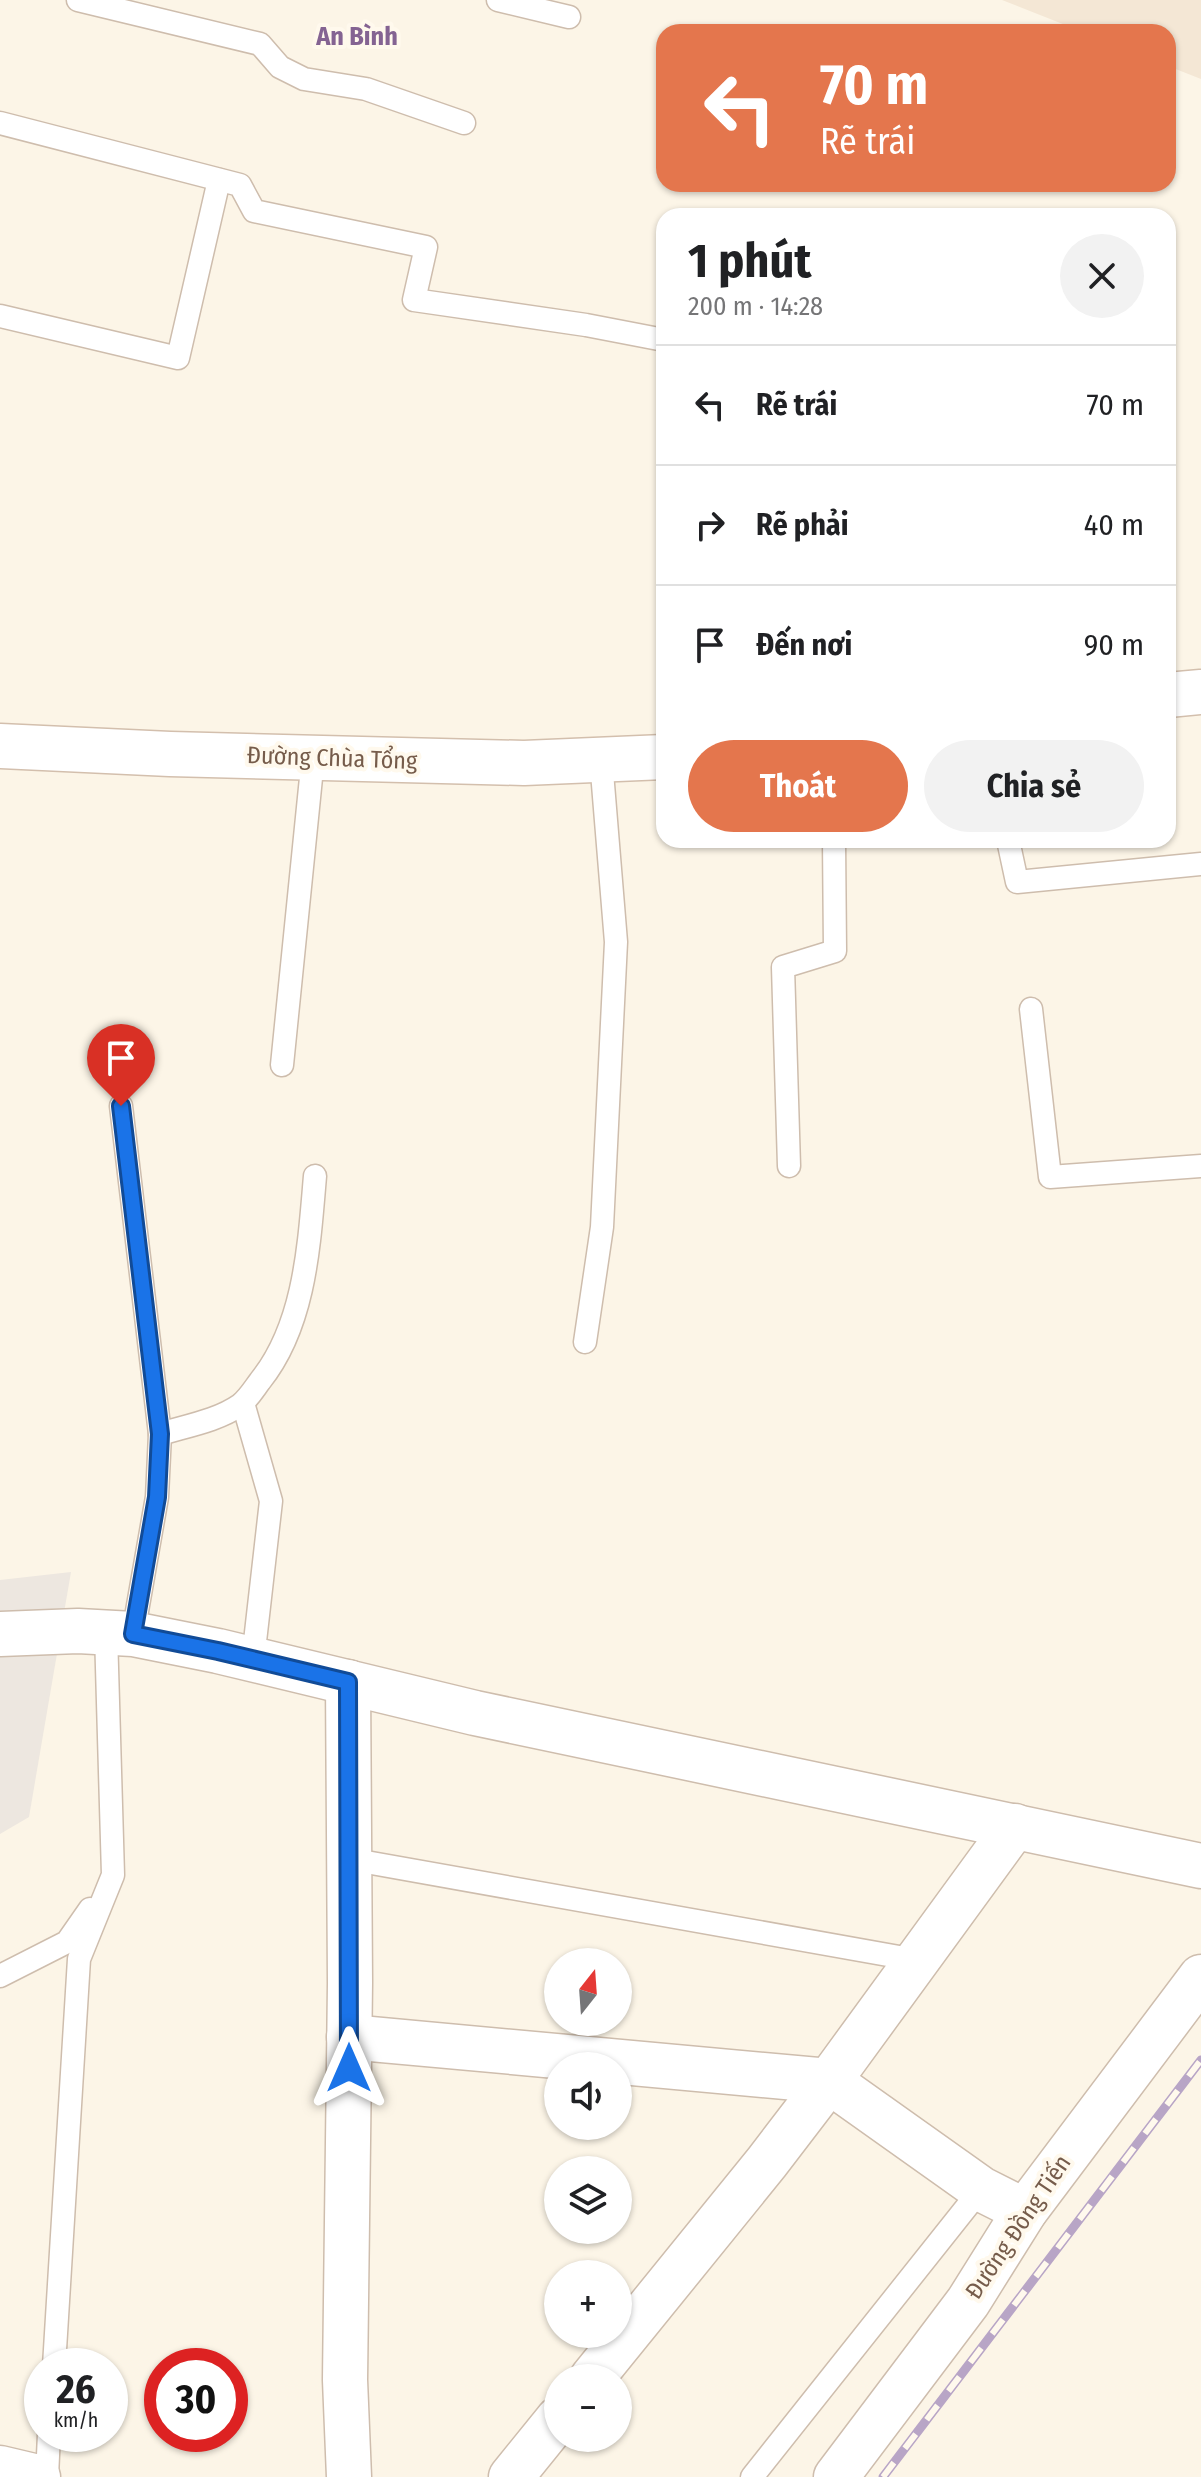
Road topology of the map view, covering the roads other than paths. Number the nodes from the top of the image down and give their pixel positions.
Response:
1 (78, 0) edge
2 (498, 0) edge
3 (569, 17) dead end
4 (0, 123) edge
5 (464, 123) dead end
6 (219, 180) junction
7 (0, 316) edge
8 (656, 338) edge
9 (1201, 692) edge
10 (1176, 694) edge
11 (0, 746) edge
12 (656, 757) edge
13 (313, 758) junction
14 (601, 760) junction
15 (834, 848) edge
16 (1010, 848) edge
17 (1201, 864) edge
18 (1031, 1009) dead end
19 (282, 1065) dead end
20 (121, 1106) dead end
21 (789, 1166) dead end
22 (1201, 1166) edge
23 (315, 1176) dead end
24 (585, 1342) dead end
25 (243, 1403) junction
26 (160, 1434) junction
27 (120, 1633) junction
28 (0, 1634) edge
29 (253, 1659) junction
30 (348, 1682) junction
31 (1015, 1826) junction
32 (349, 1859) junction
33 (1201, 1866) edge
34 (113, 1875) junction
35 (916, 1960) junction
36 (0, 1976) edge
37 (1201, 1977) edge
38 (349, 2037) junction
39 (829, 2081) junction
40 (981, 2189) junction
41 (1025, 2211) junction
42 (55, 2348) edge
43 (603, 2364) edge
44 (544, 2436) edge
45 (48, 2452) edge
46 (0, 2468) edge
47 (38, 2477) edge
48 (47, 2477) edge
49 (349, 2477) edge
50 (511, 2477) edge
51 (752, 2477) edge
52 (836, 2477) edge

1 - 5 lane
2 - 3 lane
4 - 6 lane
6 - 7 lane
6 - 8 lane
9 - 10 street
11 - 13 street, Đường Chùa Tổng
12 - 14 street, Đường Chùa Tổng
13 - 14 street, Đường Chùa Tổng
13 - 19 lane
14 - 24 lane
15 - 21 lane
16 - 17 lane
18 - 22 lane
20 - 26 lane
23 - 25 lane
25 - 26 lane
25 - 29 lane
26 - 27 lane
27 - 28 street
27 - 29 street
27 - 34 lane
29 - 30 street
30 - 31 street
30 - 32 street
31 - 33 street
31 - 35 street
32 - 35 lane
32 - 38 street
34 - 36 lane
34 - 42 lane
35 - 39 street
37 - 41 street, Đường Đồng Tiến
38 - 39 street
38 - 49 street
39 - 40 street
39 - 43 street
40 - 41 street
40 - 51 lane
41 - 52 street, Đường Đồng Tiến
44 - 50 street
45 - 48 lane
46 - 47 street

